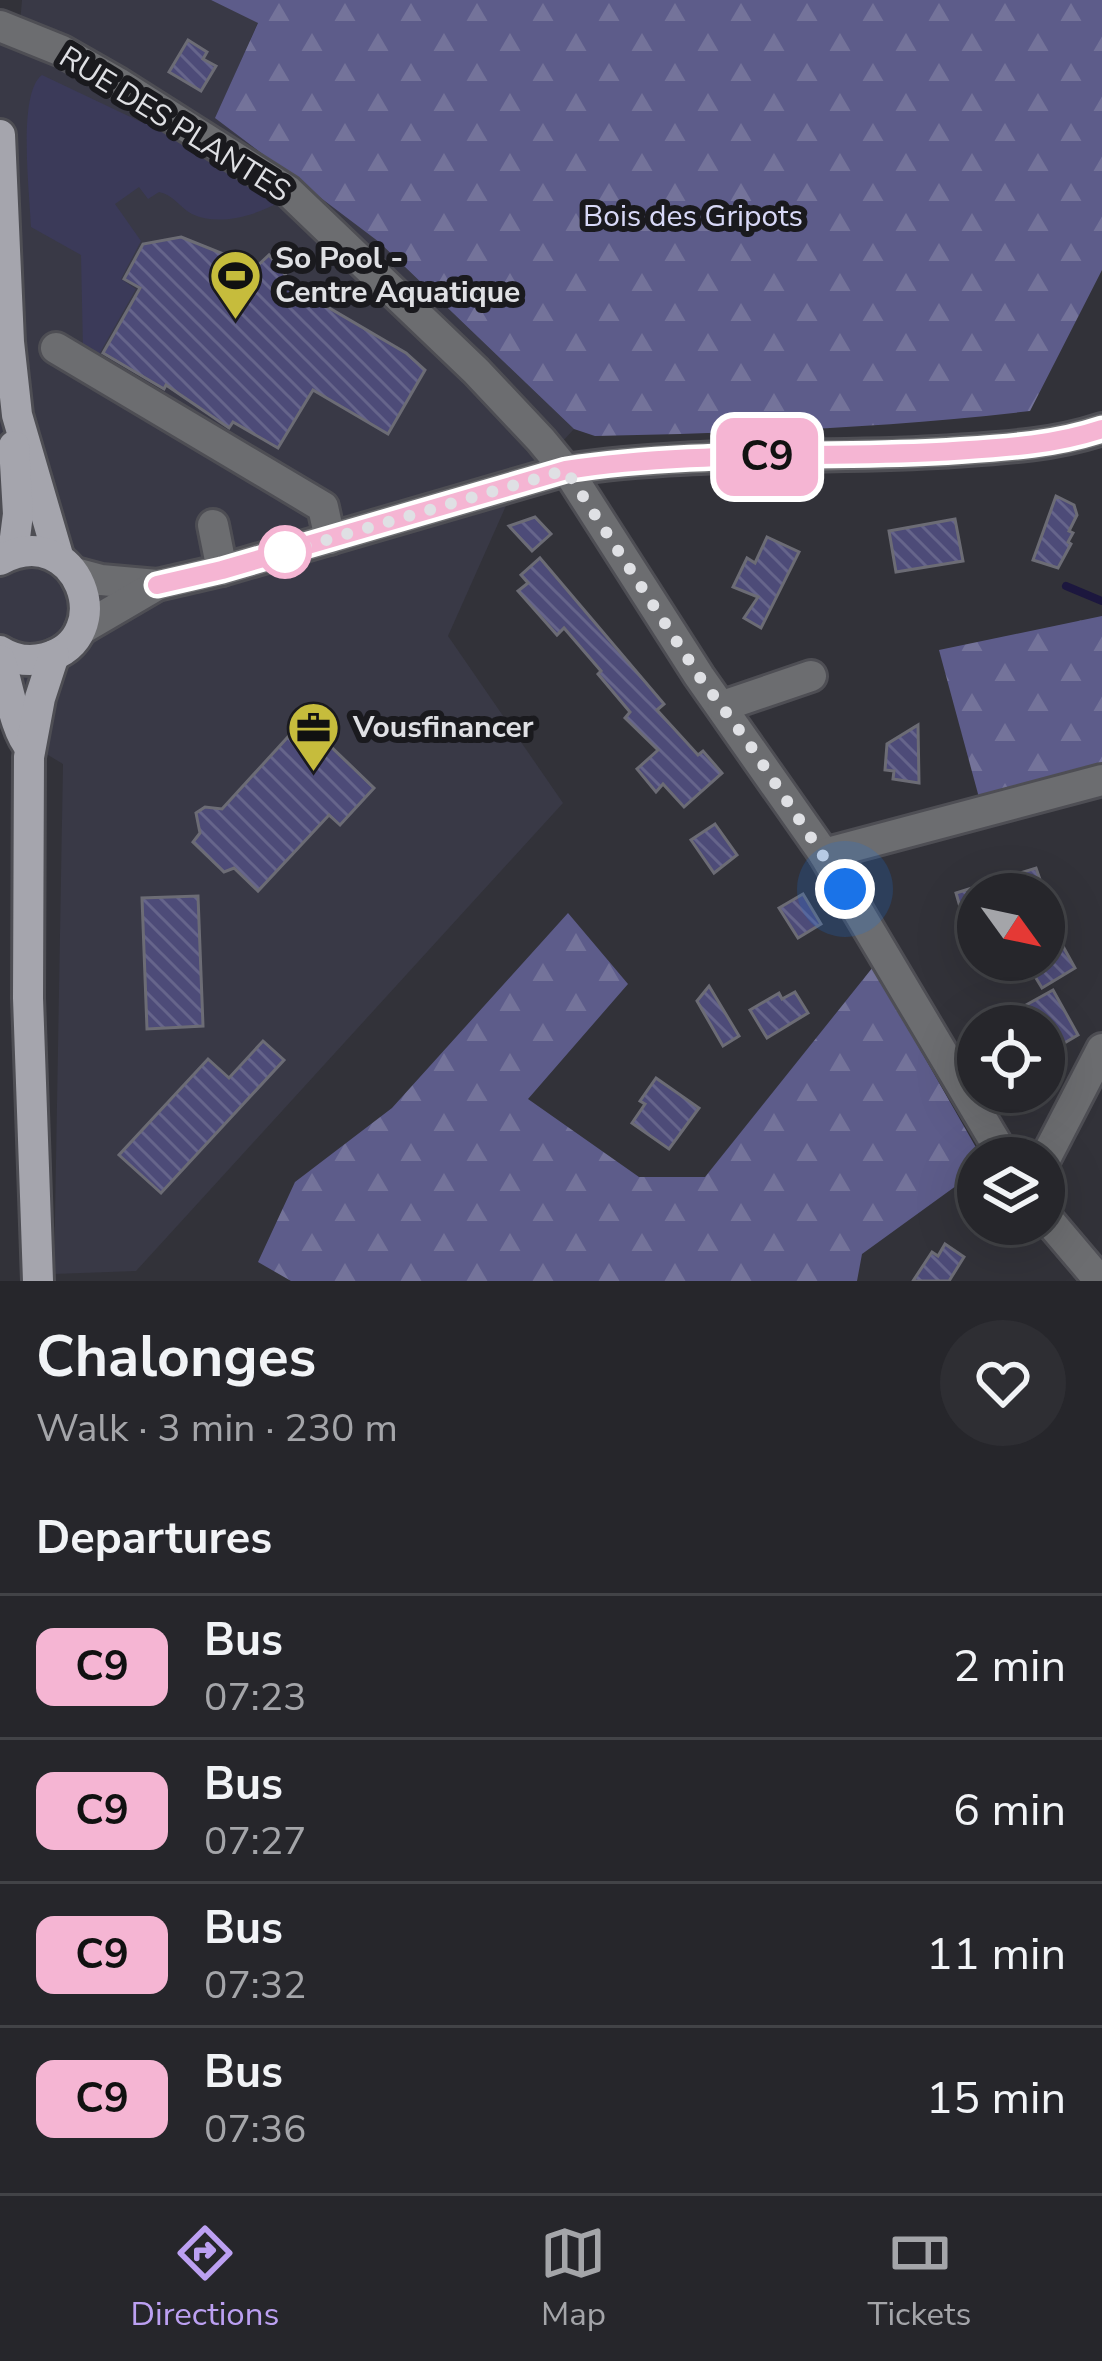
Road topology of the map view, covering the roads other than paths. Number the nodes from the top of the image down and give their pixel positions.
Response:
1 (0, 26) edge
2 (0, 135) edge
3 (56, 348) dead end
4 (17, 415) junction
5 (1102, 429) edge
6 (566, 470) junction
7 (212, 525) dead end
8 (330, 539) junction
9 (7, 557) edge
10 (67, 566) junction
11 (222, 570) junction
12 (157, 585) junction
13 (80, 629) junction
14 (0, 651) edge
15 (54, 656) junction
16 (0, 660) edge
17 (811, 676) dead end
18 (723, 706) junction
19 (30, 747) junction
20 (1102, 780) edge
21 (824, 854) junction
22 (1102, 1049) edge
23 (992, 1137) edge
24 (1056, 1137) edge
25 (1065, 1240) edge
26 (38, 1281) edge
27 (1100, 1281) edge

1 - 6 street, RUE DES PLANTES
2 - 4 main road
3 - 8 street
4 - 9 main road
4 - 10 main road
5 - 6 street
6 - 8 street
6 - 18 street, RUE DES PLANTES
7 - 11 street
8 - 11 street
9 - 10 main road
10 - 12 street
10 - 13 main road
11 - 12 street
12 - 13 street
13 - 15 main road
14 - 15 main road
15 - 19 main road
16 - 19 main road
17 - 18 street
18 - 21 street, RUE DES PLANTES
19 - 26 main road
20 - 21 street
21 - 23 street, RUE DES PLANTES
22 - 24 street
25 - 27 street

